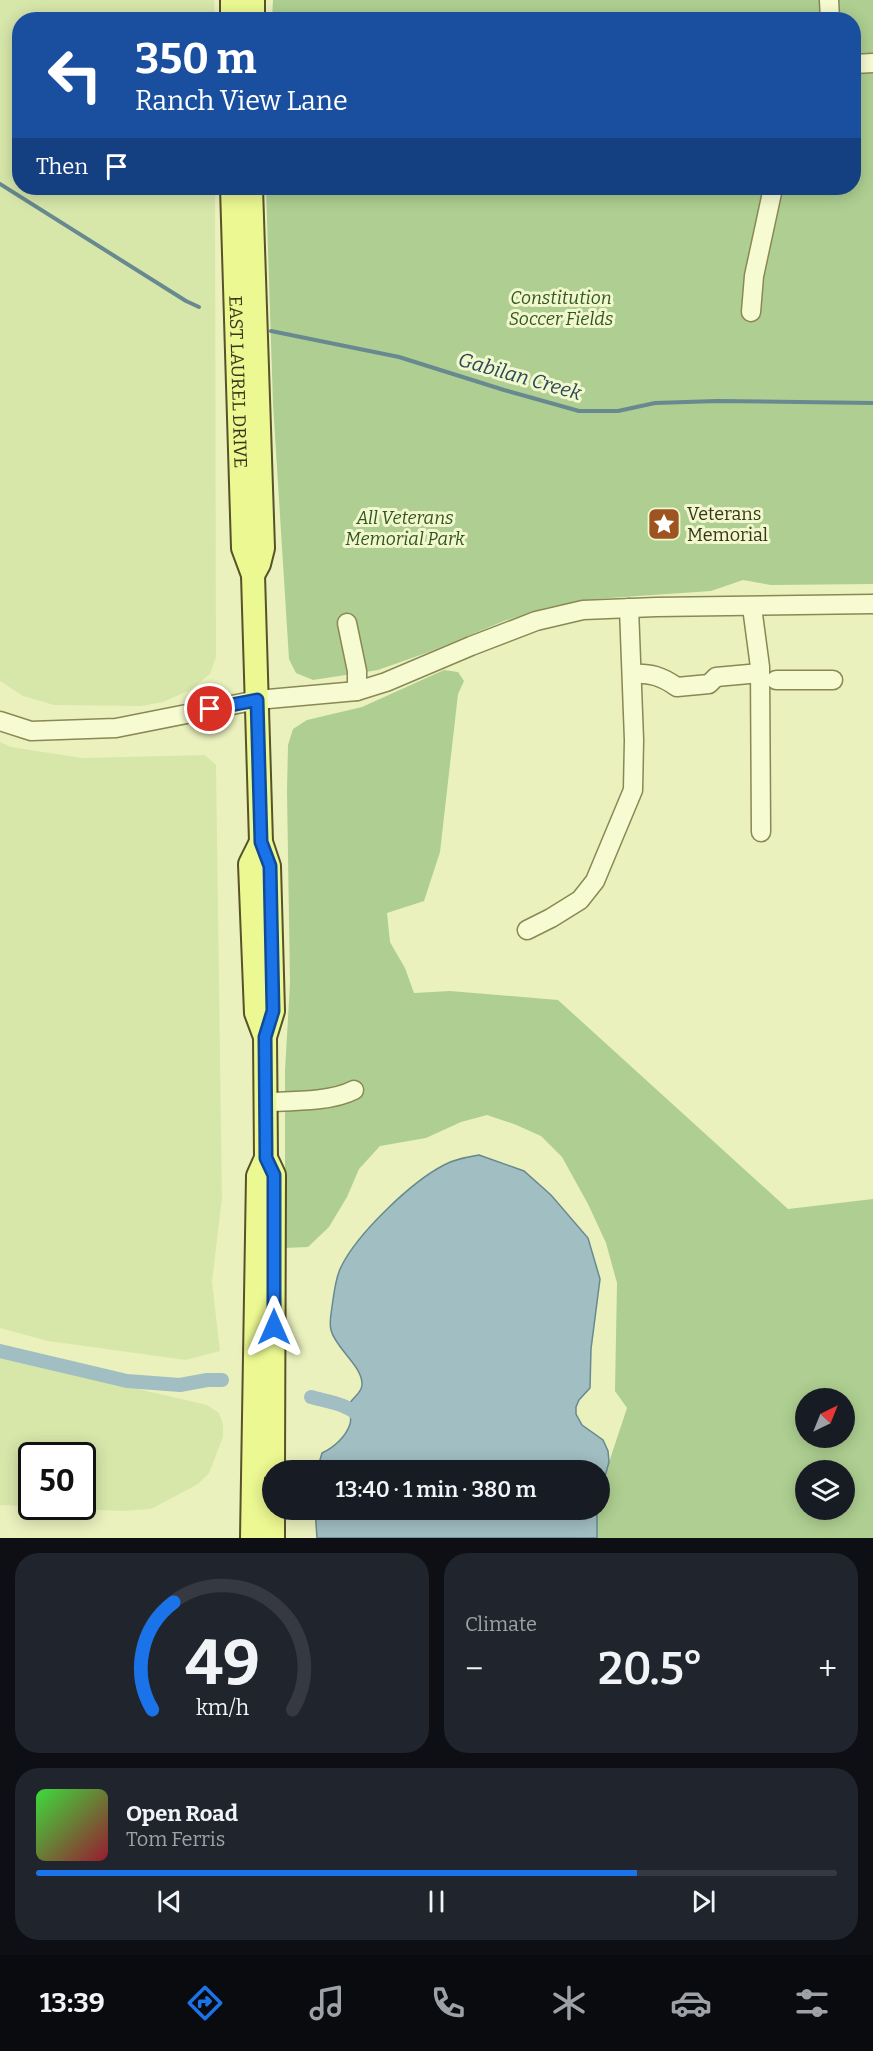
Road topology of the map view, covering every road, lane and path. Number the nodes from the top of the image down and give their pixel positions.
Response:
1 (232, 195) edge
2 (251, 195) edge
3 (772, 195) edge
4 (751, 312) dead end
5 (253, 575) junction
6 (873, 604) edge
7 (752, 607) junction
8 (629, 608) junction
9 (347, 622) dead end
10 (632, 674) junction
11 (764, 677) junction
12 (833, 680) dead end
13 (357, 692) junction
14 (257, 700) junction
15 (0, 721) edge
16 (761, 832) dead end
17 (527, 930) dead end
18 (354, 1090) dead end
19 (266, 1102) junction
20 (266, 1158) junction
21 (273, 1460) edge
22 (273, 1520) edge
23 (252, 1538) edge
24 (273, 1538) edge

1 - 5 main road, EAST LAUREL DRIVE
2 - 5 main road, EAST LAUREL DRIVE
3 - 4 street
5 - 14 main road, EAST LAUREL DRIVE
6 - 7 street
7 - 8 street
7 - 11 street
8 - 10 street
8 - 13 street
9 - 13 street
10 - 11 street
10 - 17 street
11 - 12 street
11 - 16 street
13 - 14 street
14 - 15 street
14 - 19 main road, EAST LAUREL DRIVE
18 - 19 street
19 - 20 main road, EAST LAUREL DRIVE
20 - 21 main road, EAST LAUREL DRIVE
20 - 23 main road, EAST LAUREL DRIVE
22 - 24 main road

